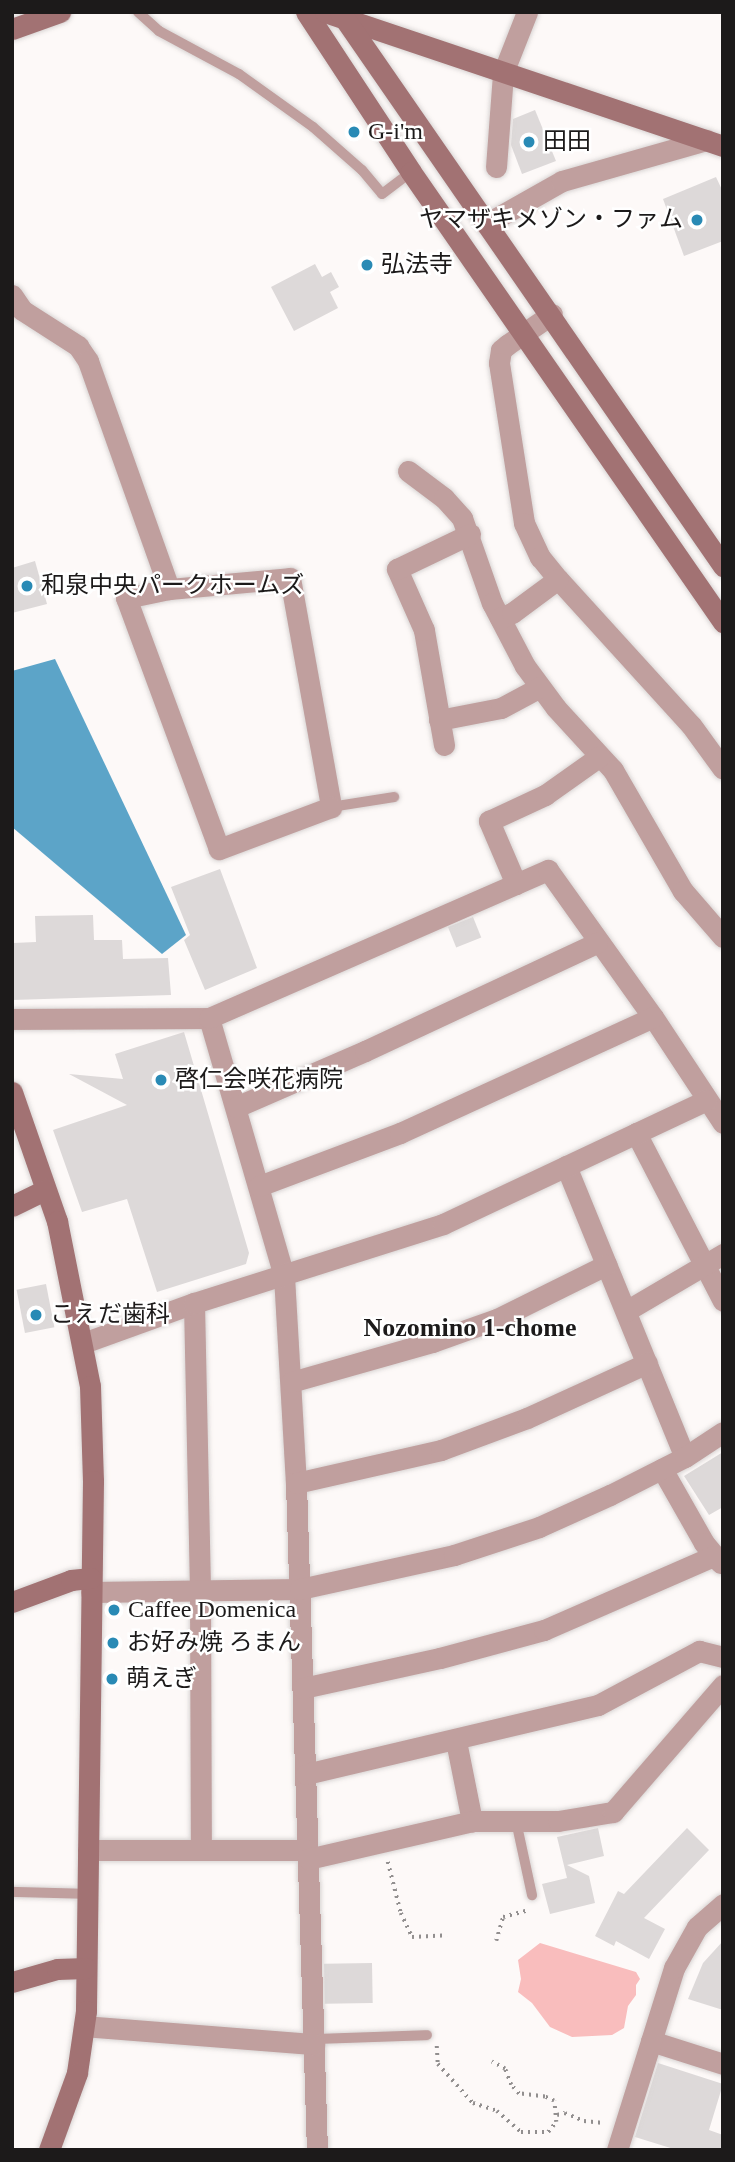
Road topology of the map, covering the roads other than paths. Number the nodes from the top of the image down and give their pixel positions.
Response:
1 (60, 12) edge
2 (138, 12) edge
3 (306, 12) edge
4 (527, 12) edge
5 (336, 14) edge
6 (12, 29) edge
7 (503, 73) junction
8 (715, 143) edge
9 (496, 167) dead end
10 (411, 172) junction
11 (486, 223) junction
12 (12, 295) edge
13 (552, 314) junction
14 (524, 332) junction
15 (408, 471) dead end
16 (470, 534) junction
17 (723, 566) edge
18 (558, 579) junction
19 (169, 589) junction
20 (500, 618) junction
21 (723, 622) edge
22 (540, 687) junction
23 (439, 720) junction
24 (444, 745) dead end
25 (600, 756) junction
26 (723, 769) edge
27 (394, 797) dead end
28 (331, 807) junction
29 (516, 884) junction
30 (723, 937) edge
31 (597, 943) junction
32 (653, 1017) junction
33 (209, 1018) junction
34 (12, 1019) edge
35 (12, 1091) edge
36 (706, 1100) junction
37 (236, 1107) junction
38 (723, 1123) edge
39 (636, 1133) junction
40 (566, 1166) junction
41 (259, 1186) junction
42 (45, 1190) junction
43 (12, 1206) edge
44 (723, 1254) edge
45 (607, 1265) junction
46 (704, 1265) junction
47 (284, 1276) junction
48 (723, 1301) edge
49 (194, 1303) junction
50 (625, 1311) junction
51 (83, 1343) junction
52 (647, 1363) junction
53 (291, 1382) junction
54 (723, 1432) edge
55 (685, 1457) junction
56 (662, 1469) junction
57 (296, 1483) junction
58 (718, 1560) edge
59 (91, 1585) junction
60 (300, 1589) junction
61 (200, 1592) junction
62 (12, 1602) edge
63 (723, 1657) edge
64 (723, 1685) edge
65 (303, 1688) junction
66 (456, 1741) junction
67 (306, 1774) junction
68 (472, 1821) junction
69 (516, 1821) junction
70 (88, 1850) junction
71 (201, 1850) junction
72 (309, 1855) junction
73 (13, 1892) edge
74 (87, 1894) junction
75 (532, 1895) road end
76 (723, 1904) edge
77 (86, 1968) junction
78 (12, 1982) edge
79 (84, 2026) junction
80 (427, 2035) road end
81 (651, 2041) junction
82 (314, 2042) junction
83 (723, 2064) edge
84 (52, 2149) edge
85 (317, 2150) edge
86 (617, 2150) edge

1 - 6 street
2 - 10 lane
3 - 10 street
4 - 7 street
5 - 7 street
5 - 11 street
7 - 8 street
7 - 9 street
8 - 11 street
10 - 14 street
11 - 13 street
12 - 19 street
13 - 14 street
13 - 17 street
14 - 18 street
14 - 21 street
15 - 16 street
16 - 20 street
16 - 23 street
18 - 20 street
18 - 26 street
19 - 28 street
19 - 28 street
20 - 22 street
22 - 23 street
22 - 25 street
23 - 24 street
25 - 29 street
25 - 30 street
27 - 28 lane
29 - 31 street
29 - 33 street
31 - 32 street
31 - 37 street
32 - 36 street
32 - 41 street
33 - 34 street
33 - 37 street
35 - 42 street
36 - 38 street
36 - 39 street
37 - 41 street
39 - 40 street
39 - 46 street
40 - 45 street
40 - 47 street
41 - 47 street
42 - 43 street
42 - 51 street
44 - 46 street
45 - 50 street
45 - 53 street
46 - 48 street
46 - 50 street
47 - 49 street
47 - 53 street
49 - 51 street
49 - 61 street
50 - 52 street
51 - 59 street
52 - 55 street
52 - 57 street
53 - 57 street
54 - 55 street
55 - 56 street
56 - 58 street
56 - 60 street
57 - 60 street
58 - 65 street
59 - 61 street
59 - 62 street
59 - 70 street
60 - 61 street
60 - 65 street
61 - 71 street
63 - 66 street
64 - 69 street
65 - 67 street
66 - 67 street
66 - 68 street
67 - 72 street
68 - 69 street
68 - 72 street
69 - 75 lane
70 - 71 street
70 - 74 street
71 - 72 street
72 - 82 street
73 - 74 lane
74 - 77 street
76 - 81 street
77 - 78 street
77 - 79 street
79 - 82 street
79 - 84 street
80 - 82 lane
81 - 83 street
81 - 86 street
82 - 85 street

